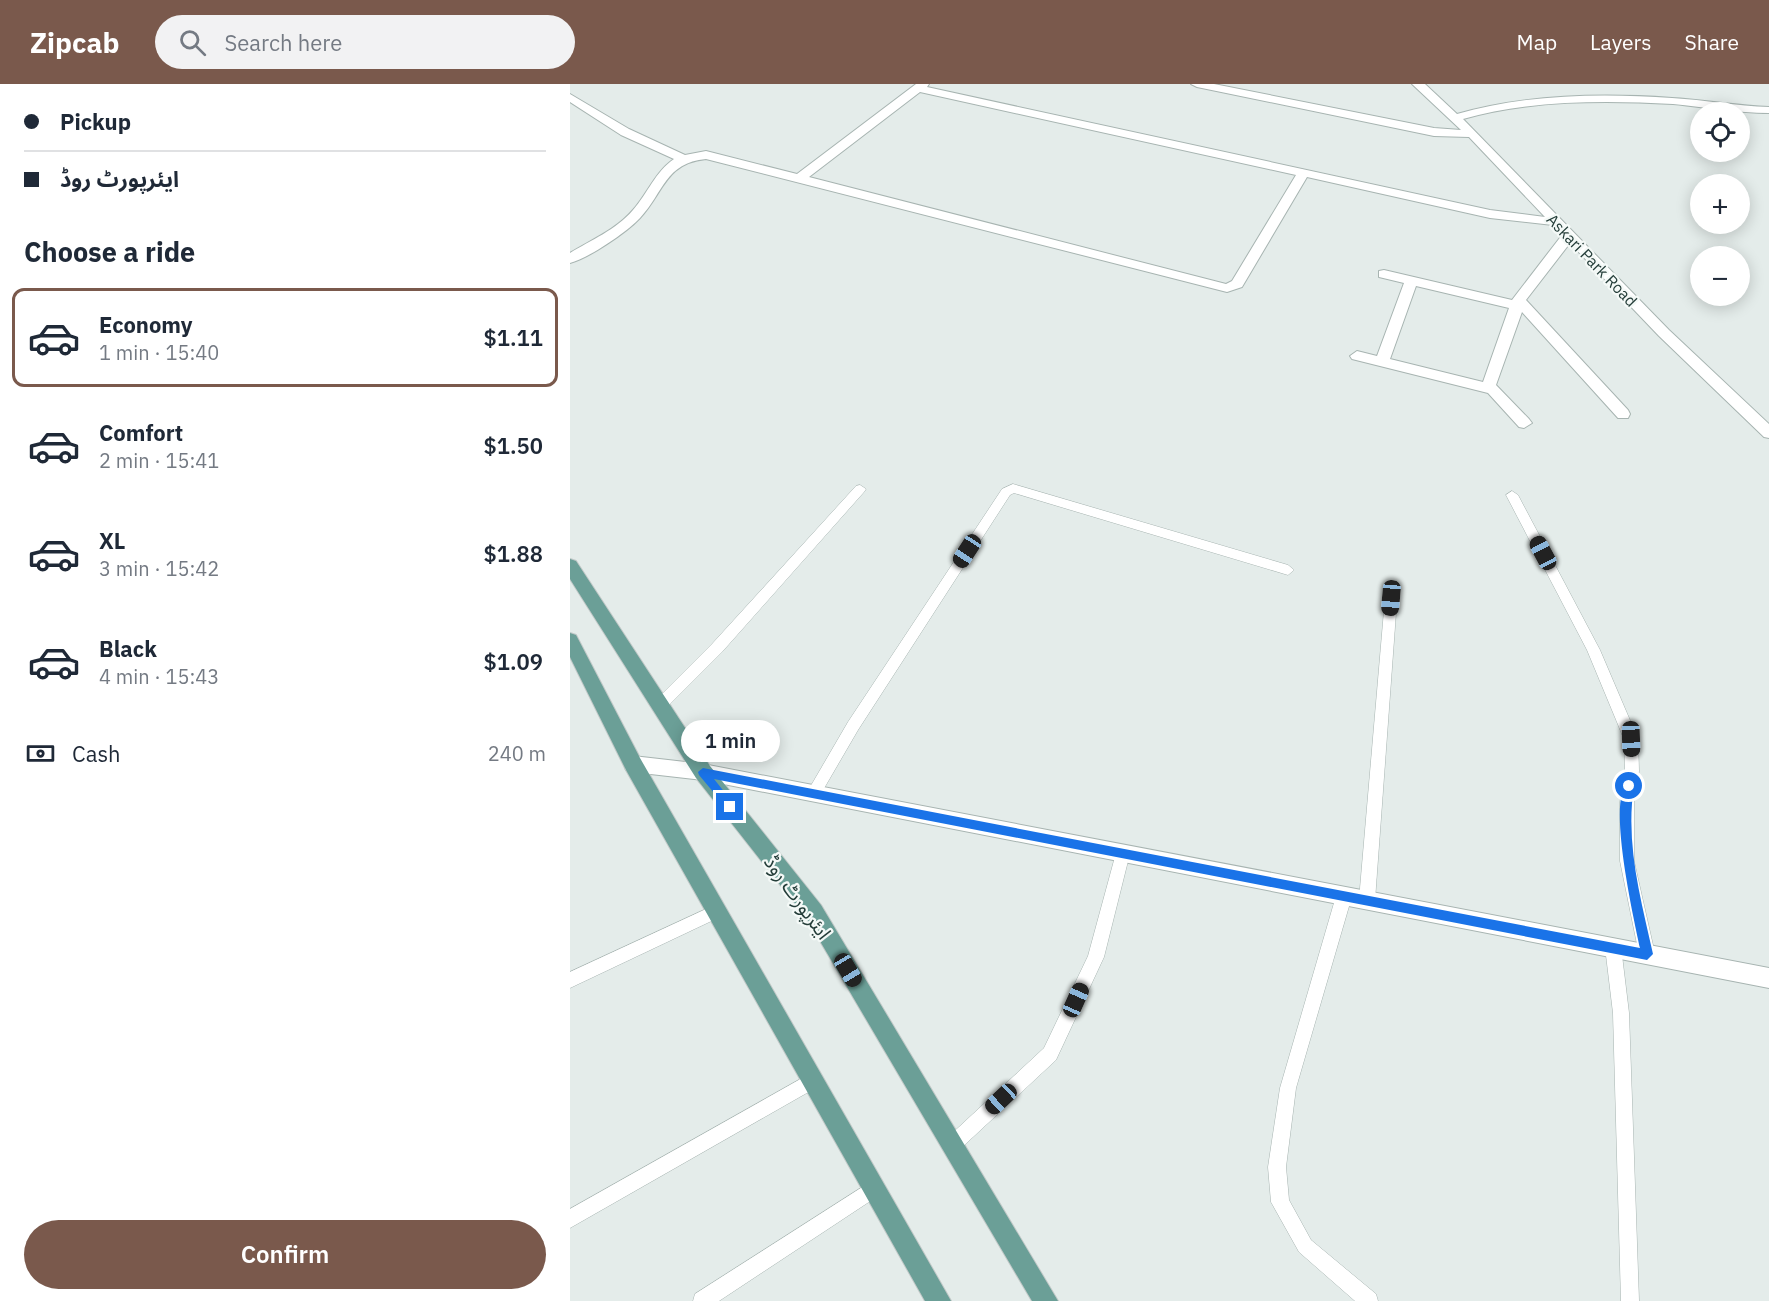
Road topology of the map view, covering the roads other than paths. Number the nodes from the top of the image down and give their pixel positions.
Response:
1 (1197, 84) edge
2 (1421, 85) edge
3 (920, 86) edge
4 (570, 97) edge
5 (1769, 110) edge
6 (1455, 118) junction
7 (1472, 134) junction
8 (683, 158) junction
9 (1303, 172) junction
10 (800, 178) junction
11 (1557, 222) junction
12 (1569, 235) junction
13 (570, 259) edge
14 (1384, 274) dead end
15 (1411, 281) junction
16 (1518, 303) junction
17 (1357, 356) dead end
18 (1382, 362) junction
19 (1488, 388) junction
20 (1623, 414) dead end
21 (1524, 423) dead end
22 (1769, 433) edge
23 (860, 489) dead end
24 (1512, 495) dead end
25 (570, 565) edge
26 (1288, 570) dead end
27 (1391, 598) dead end
28 (570, 640) edge
29 (660, 705) junction
30 (633, 764) junction
31 (703, 772) junction
32 (814, 793) junction
33 (1123, 853) junction
34 (1344, 896) junction
35 (1367, 900) junction
36 (717, 911) junction
37 (1613, 947) junction
38 (1647, 954) junction
39 (1769, 978) edge
40 (570, 980) edge
41 (813, 1080) junction
42 (952, 1145) junction
43 (875, 1188) junction
44 (570, 1219) edge
45 (702, 1301) edge
46 (939, 1301) edge
47 (1046, 1301) edge
48 (1369, 1301) edge
49 (1630, 1301) edge

1 - 7 street
2 - 6 street, Askari Park Road
3 - 9 street
3 - 10 street
4 - 8 street
5 - 6 street
6 - 7 street, Askari Park Road
7 - 11 street, Askari Park Road
8 - 10 street
8 - 13 street
9 - 10 street
9 - 11 street
11 - 12 street, Askari Park Road
12 - 16 street
12 - 22 street, Askari Park Road
14 - 15 street
15 - 16 street
15 - 18 street
16 - 19 street
16 - 20 street
17 - 18 street
18 - 19 street
19 - 21 street
23 - 29 lane
24 - 38 lane
25 - 29 main road, ایئرپورٹ روڈ
26 - 32 lane
27 - 35 lane
28 - 30 main road
29 - 31 main road, ایئرپورٹ روڈ
30 - 31 street
30 - 36 main road
31 - 32 street
31 - 42 main road, ایئرپورٹ روڈ
32 - 33 street
33 - 34 street
33 - 42 lane
34 - 35 street
34 - 48 lane
35 - 37 street
36 - 40 lane
36 - 41 main road
37 - 38 street
37 - 49 lane
38 - 39 street
41 - 43 main road
41 - 44 lane
42 - 47 main road, ایئرپورٹ روڈ
43 - 45 lane
43 - 46 main road

